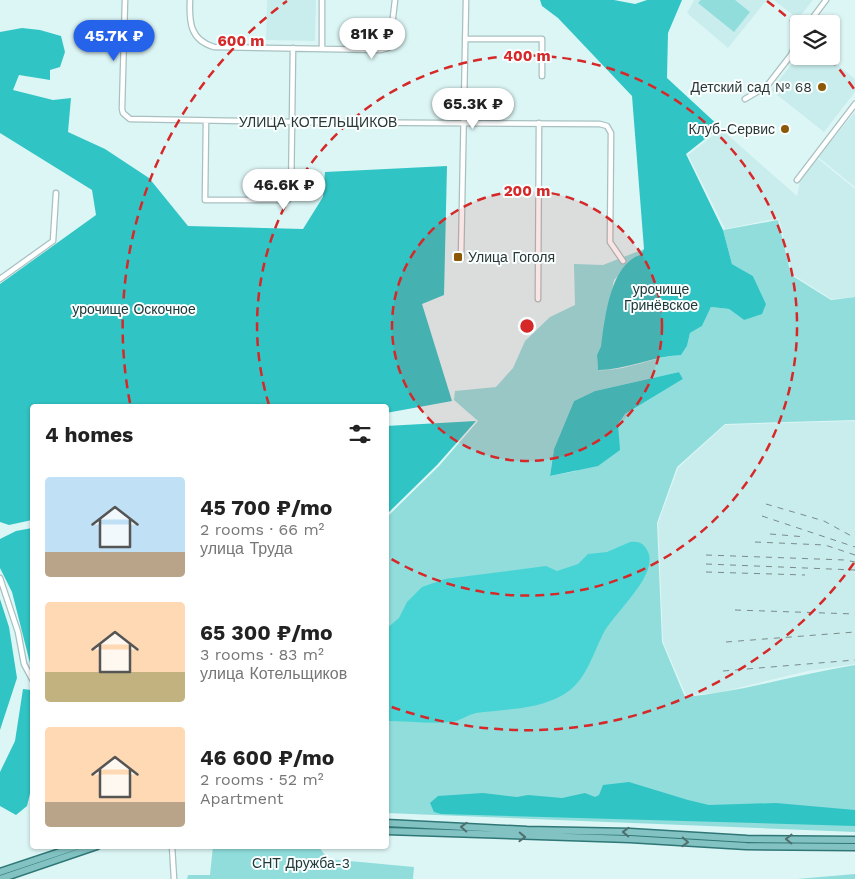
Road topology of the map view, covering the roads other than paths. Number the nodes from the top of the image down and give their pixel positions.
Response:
1 (125, 0) edge
2 (190, 0) edge
3 (322, 0) edge
4 (395, 0) edge
5 (466, 0) edge
6 (826, 0) edge
7 (815, 15) edge
8 (465, 39) junction
9 (293, 48) junction
10 (322, 48) junction
11 (790, 55) edge
12 (542, 76) dead end
13 (745, 100) dead end
14 (855, 104) edge
15 (206, 121) junction
16 (293, 122) junction
17 (464, 122) junction
18 (539, 123) junction
19 (797, 180) dead end
20 (56, 193) dead end
21 (461, 259) dead end
22 (623, 261) dead end
23 (0, 279) edge
24 (538, 299) dead end
25 (0, 578) edge
26 (30, 675) edge
27 (389, 823) edge
28 (389, 831) edge
29 (855, 840) edge
30 (855, 847) edge
31 (69, 849) edge
32 (88, 849) edge
33 (172, 849) edge
34 (0, 872) edge
35 (0, 879) edge
36 (174, 879) edge

1 - 15 street, УЛИЦА КОТЕЛЬЩИКОВ
2 - 9 street
3 - 10 street
4 - 10 street
5 - 8 street
6 - 7 street
8 - 12 street
8 - 17 street
9 - 10 street
9 - 16 street
11 - 13 street
14 - 19 street
15 - 16 street, УЛИЦА КОТЕЛЬЩИКОВ
15 - 16 street
16 - 17 street, УЛИЦА КОТЕЛЬЩИКОВ
17 - 18 street, УЛИЦА КОТЕЛЬЩИКОВ
17 - 21 street
18 - 22 street, УЛИЦА КОТЕЛЬЩИКОВ
18 - 24 street
20 - 23 street
25 - 26 street
29 -> 27 main road
28 -> 30 main road
31 - 34 main road
32 - 35 main road
33 - 36 street

